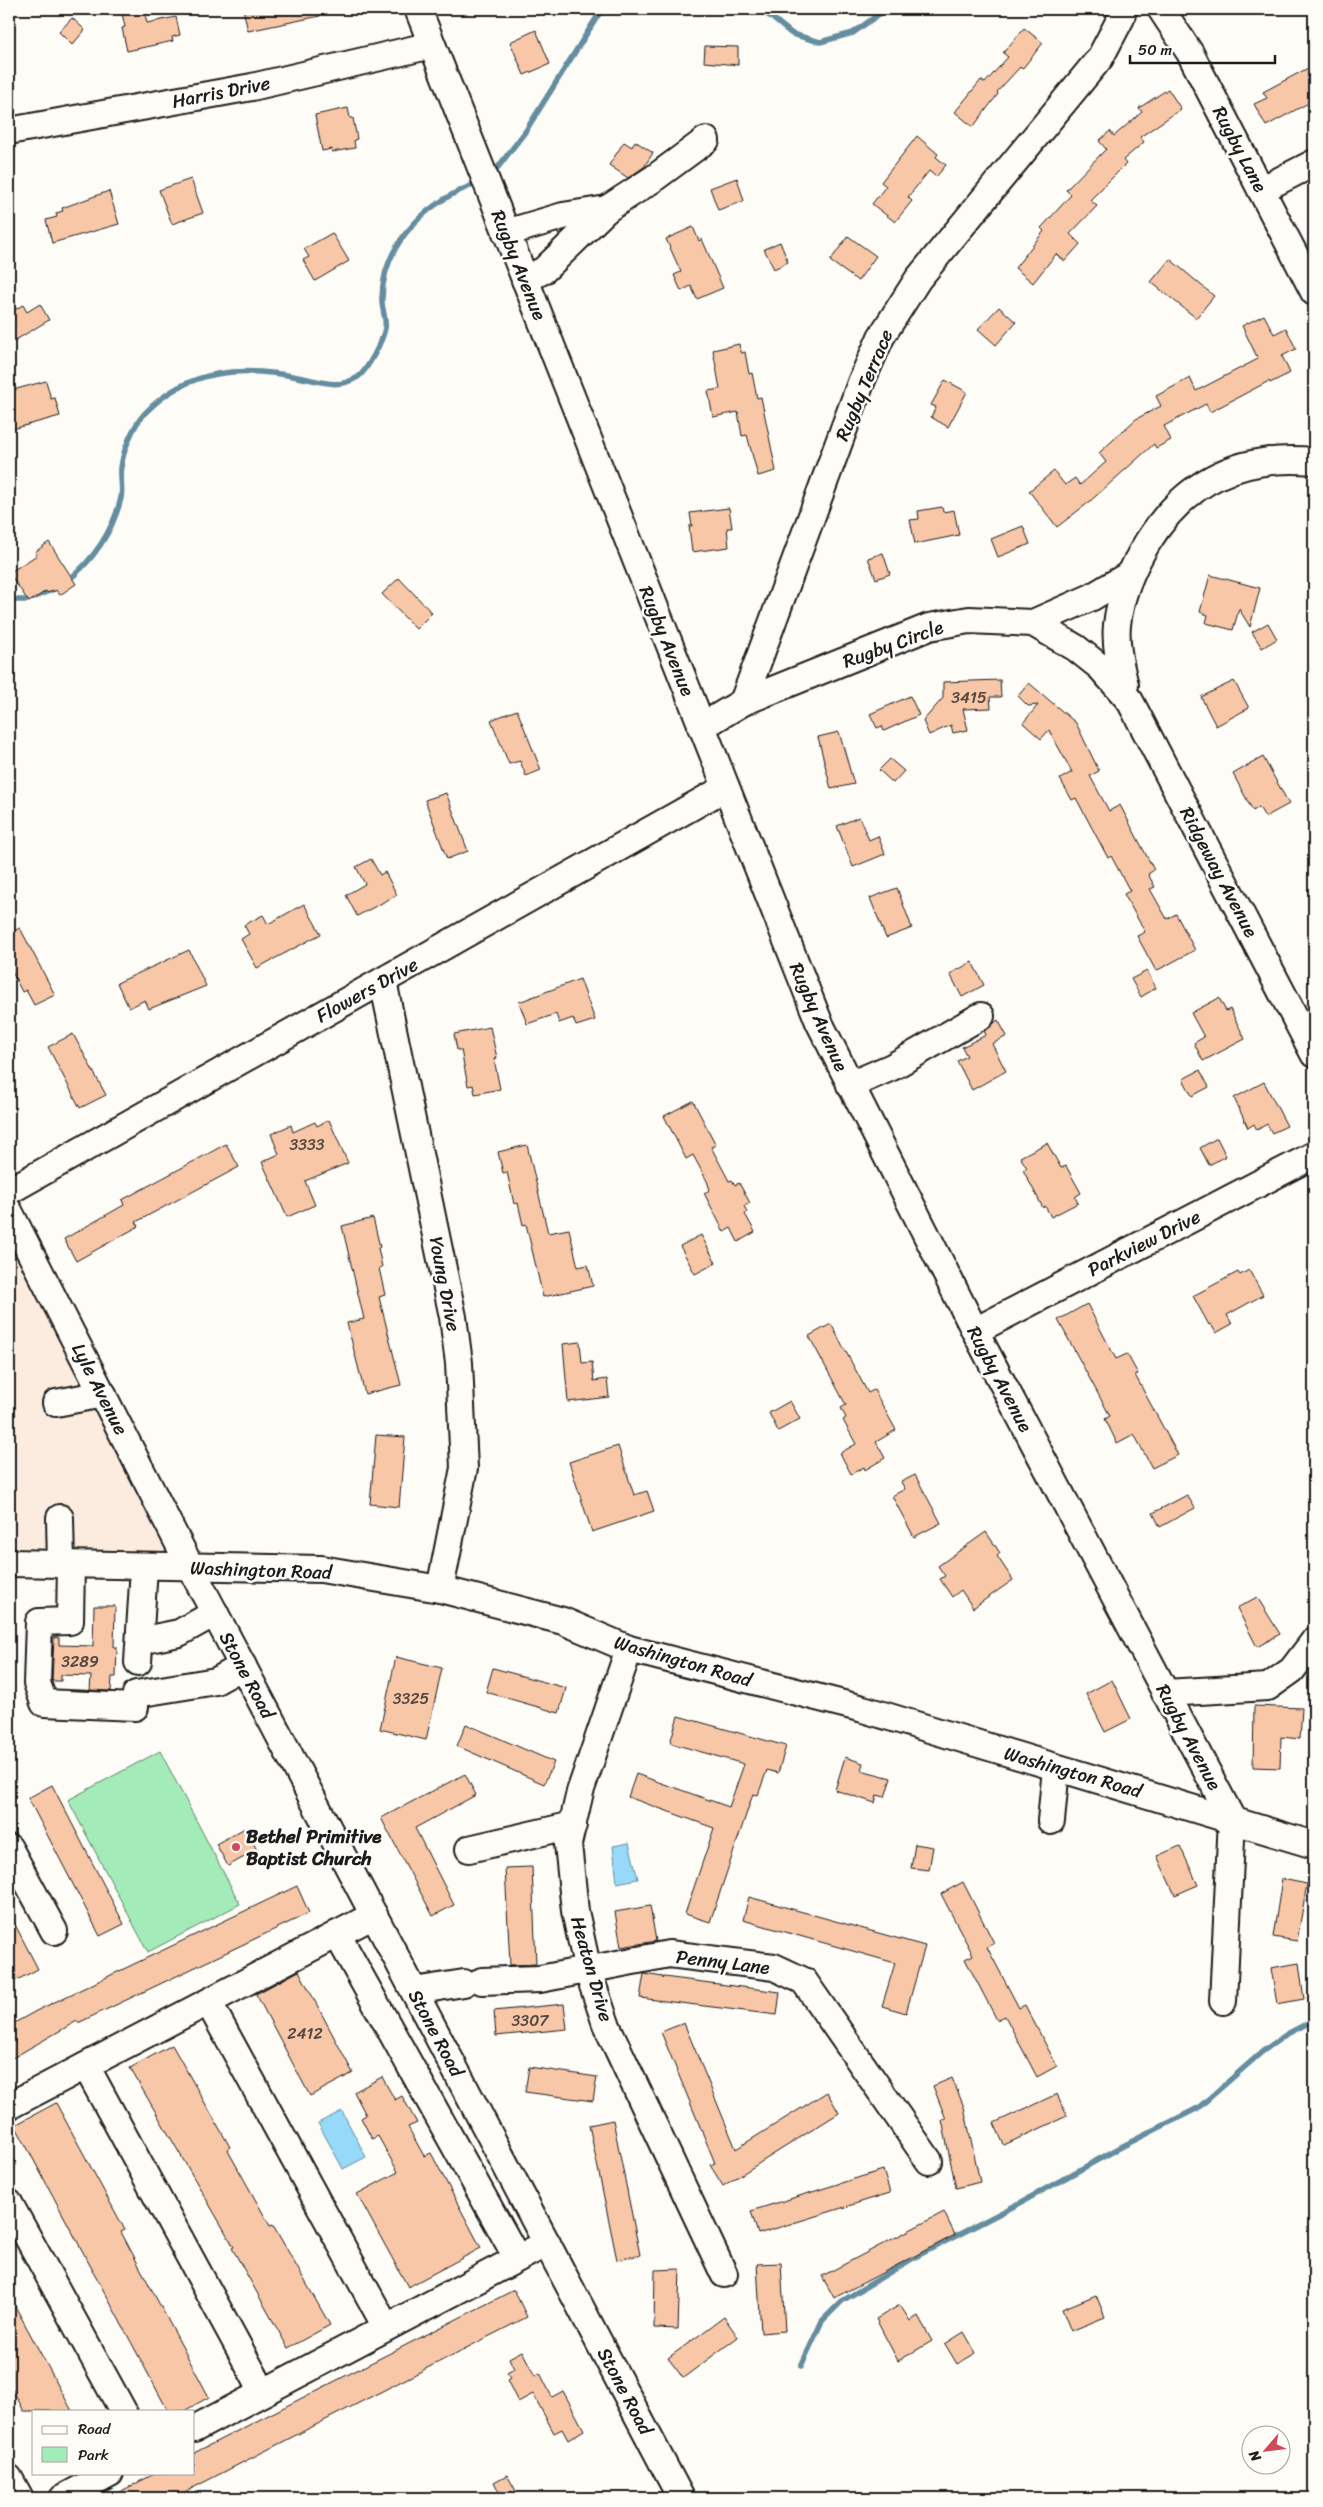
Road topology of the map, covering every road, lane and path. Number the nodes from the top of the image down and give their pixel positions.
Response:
1 (418, 9) edge
2 (1123, 9) edge
3 (1161, 9) edge
4 (432, 45) junction
5 (9, 131) edge
6 (706, 140) dead end
7 (1314, 163) edge
8 (1261, 190) junction
9 (607, 209) junction
10 (506, 233) junction
11 (525, 280) junction
12 (1314, 292) edge
13 (1314, 461) edge
14 (1129, 575) junction
15 (1032, 623) junction
16 (1122, 691) junction
17 (743, 702) junction
18 (701, 727) junction
19 (725, 788) junction
20 (383, 980) junction
21 (981, 1016) dead end
22 (1314, 1054) edge
23 (850, 1085) junction
24 (1314, 1155) edge
25 (9, 1192) edge
26 (9, 1210) edge
27 (975, 1331) junction
28 (103, 1394) junction
29 (56, 1403) dead end
30 (60, 1518) dead end
31 (9, 1563) edge
32 (66, 1565) junction
33 (144, 1567) junction
34 (191, 1568) junction
35 (440, 1589) junction
36 (215, 1613) junction
37 (1314, 1641) edge
38 (629, 1649) junction
39 (243, 1666) junction
40 (1166, 1693) junction
41 (1056, 1768) junction
42 (1232, 1819) junction
43 (1051, 1821) dead end
44 (572, 1825) junction
45 (1314, 1845) edge
46 (9, 1848) edge
47 (469, 1850) dead end
48 (374, 1914) junction
49 (54, 1932) dead end
50 (337, 1934) junction
51 (588, 1971) junction
52 (414, 1991) junction
53 (1223, 2001) dead end
54 (209, 2002) junction
55 (86, 2066) junction
56 (9, 2106) edge
57 (929, 2162) dead end
58 (9, 2203) edge
59 (546, 2243) junction
60 (517, 2258) junction
61 (724, 2274) dead end
62 (386, 2327) junction
63 (263, 2392) junction
64 (122, 2410) edge
65 (195, 2428) edge
66 (108, 2474) edge
67 (9, 2478) edge
68 (20, 2498) edge
69 (62, 2498) edge
70 (681, 2498) edge

1 - 4 street, Rugby Avenue
2 - 17 street, Rugby Terrace
3 - 8 street, Rugby Lane
4 - 5 street, Harris Drive
4 - 10 street, Rugby Avenue
6 - 9 street
7 - 8 street
8 - 12 street, Rugby Lane
9 - 10 street
9 - 11 street
10 - 11 street, Rugby Avenue
11 - 18 street, Rugby Avenue
13 - 14 street
14 - 15 street
14 - 16 street
15 - 16 street, Rugby Circle
15 - 17 street, Rugby Circle
16 - 22 street, Ridgeway Avenue
17 - 18 street, Rugby Circle
18 - 19 street, Rugby Avenue
19 - 20 street, Flowers Drive
19 - 23 street, Rugby Avenue
20 - 25 street, Flowers Drive
20 - 35 street, Young Drive
21 - 23 street
23 - 27 street, Rugby Avenue
24 - 27 street, Parkview Drive
26 - 28 street, Lyle Avenue
27 - 40 street, Rugby Avenue
28 - 29 street
28 - 34 street, Lyle Avenue
30 - 32 street
31 - 32 street, Washington Road
32 - 33 street, Washington Road
32 - 39 street
33 - 34 street, Washington Road
33 - 36 street
34 - 35 street, Washington Road
34 - 36 street, Stone Road
35 - 38 street, Washington Road
36 - 39 street, Stone Road
37 - 40 street
38 - 41 street, Washington Road
38 - 44 street, Heaton Drive
39 - 48 street, Stone Road
40 - 42 street, Rugby Avenue
41 - 42 street, Washington Road
41 - 43 street
42 - 45 street, Washington Road
42 - 53 street
44 - 47 street
44 - 51 street, Heaton Drive
46 - 49 street
48 - 50 street
48 - 52 street, Stone Road
50 - 54 street
50 - 60 street
51 - 52 street, Penny Lane
51 - 57 street, Penny Lane
51 - 61 street, Heaton Drive
52 - 59 street, Stone Road
54 - 55 street
54 - 62 street
55 - 56 street
55 - 63 street
58 - 64 street
59 - 60 street
59 - 70 street, Stone Road
60 - 62 street
62 - 63 street
63 - 65 street
66 - 69 street
67 - 68 street

